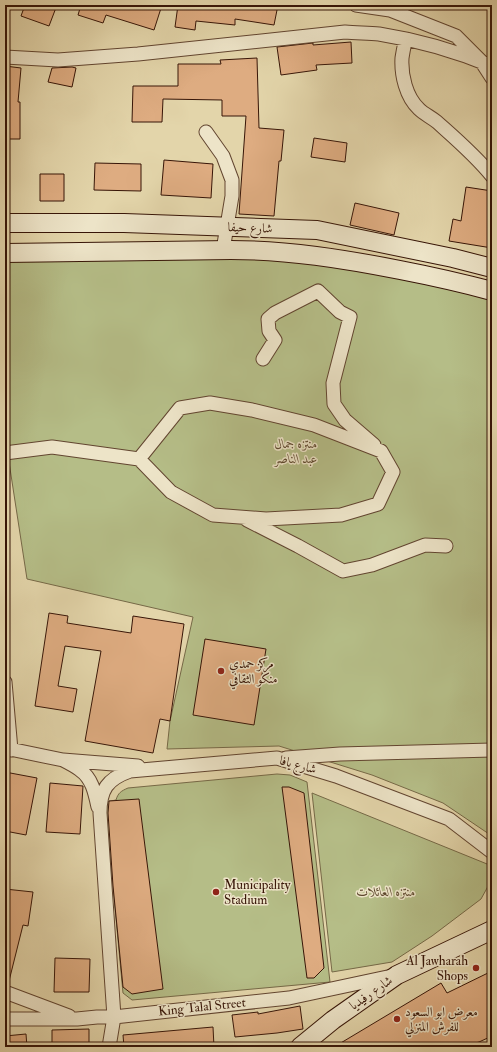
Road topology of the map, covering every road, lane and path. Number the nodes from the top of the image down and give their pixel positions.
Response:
1 (356, 5) edge
2 (406, 39) junction
3 (5, 57) edge
4 (486, 64) edge
5 (492, 78) edge
6 (206, 132) dead end
7 (492, 176) edge
8 (5, 223) edge
9 (226, 227) junction
10 (223, 250) junction
11 (5, 253) edge
12 (492, 268) edge
13 (492, 291) edge
14 (263, 359) dead end
15 (381, 451) junction
16 (5, 453) edge
17 (139, 459) junction
18 (241, 517) junction
19 (446, 546) dead end
20 (5, 682) edge
21 (8, 749) edge
22 (492, 750) edge
23 (277, 758) junction
24 (63, 760) junction
25 (163, 769) junction
26 (100, 807) junction
27 (492, 852) edge
28 (492, 930) edge
29 (397, 975) junction
30 (5, 992) edge
31 (114, 1017) junction
32 (5, 1019) edge
33 (76, 1019) junction
34 (109, 1047) edge
35 (300, 1047) edge

1 - 4 street
2 - 3 street
2 - 4 street
2 - 7 street
4 - 5 street
6 - 9 street
8 - 9 main road, شارع حيفا
9 - 10 street
9 - 12 main road, شارع حيفا
10 - 11 main road, شارع حيفا
10 - 13 main road, شارع حيفا
14 - 15 street
15 - 17 street
15 - 18 street
16 - 17 street
17 - 18 street
18 - 19 street
20 - 21 street
21 - 24 street
22 - 23 street
23 - 25 street, شارع يافا
23 - 27 street, شارع يافا
24 - 25 street
24 - 26 street
25 - 26 street, شارع يافا
26 - 31 street
28 - 29 main road, شارع رفيديا
29 - 31 street, King Talal Street
29 - 35 main road, شارع رفيديا
30 - 33 street
31 - 33 street, King Talal Street
31 - 34 street
32 - 33 street, King Talal Street

